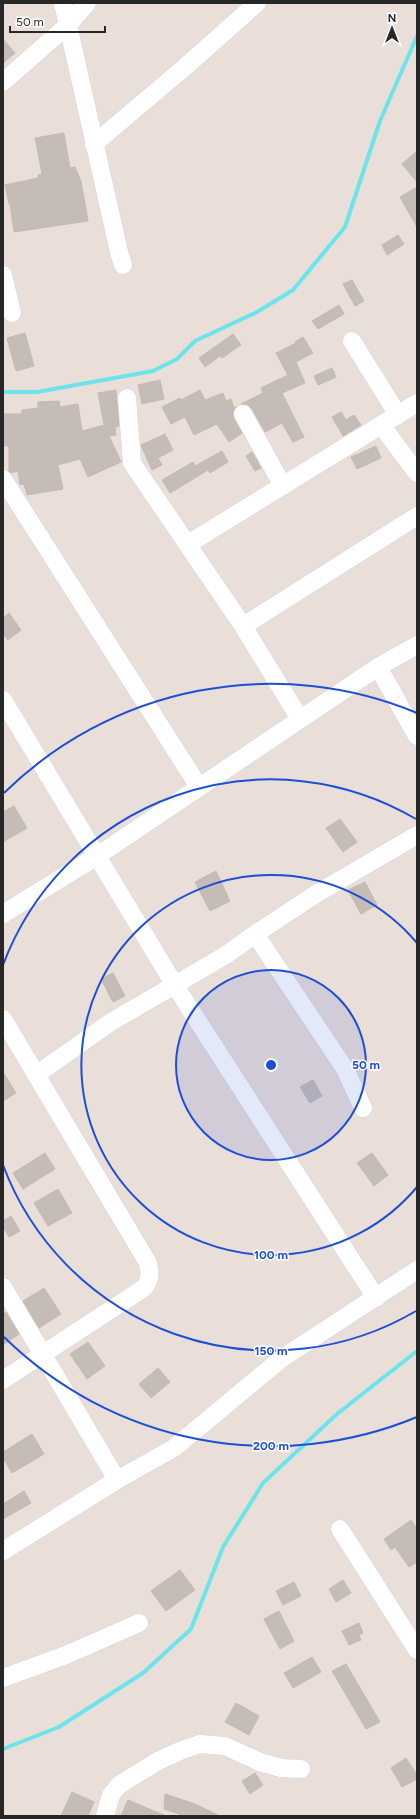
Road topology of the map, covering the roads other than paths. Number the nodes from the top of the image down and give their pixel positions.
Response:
1 (63, 3) edge
2 (87, 3) edge
3 (257, 3) edge
4 (68, 25) junction
5 (3, 82) edge
6 (94, 144) junction
7 (123, 265) dead end
8 (3, 275) edge
9 (12, 313) dead end
10 (352, 341) dead end
11 (127, 398) dead end
12 (417, 403) edge
13 (243, 414) dead end
14 (398, 415) junction
15 (381, 425) junction
16 (417, 473) edge
17 (3, 478) edge
18 (283, 486) junction
19 (417, 516) edge
20 (188, 544) junction
21 (243, 626) junction
22 (417, 645) edge
23 (378, 667) junction
24 (3, 700) edge
25 (300, 719) junction
26 (417, 736) edge
27 (199, 787) junction
28 (417, 835) edge
29 (97, 856) junction
30 (3, 914) edge
31 (255, 934) junction
32 (174, 984) junction
33 (3, 1019) edge
34 (36, 1075) junction
35 (363, 1108) dead end
36 (417, 1270) edge
37 (3, 1287) edge
38 (376, 1298) junction
39 (43, 1354) junction
40 (3, 1380) edge
41 (117, 1480) junction
42 (340, 1529) dead end
43 (3, 1551) edge
44 (139, 1623) dead end
45 (417, 1650) edge
46 (3, 1678) edge
47 (301, 1769) dead end
48 (105, 1816) edge

1 - 4 street
2 - 4 street
3 - 6 street
4 - 5 street
4 - 6 street
6 - 7 street
8 - 9 street
10 - 14 street
11 - 20 street
12 - 14 street
13 - 18 street
14 - 15 street
15 - 16 street
15 - 18 street
17 - 27 street
18 - 20 street
19 - 21 street
20 - 21 street
21 - 25 street
22 - 23 street
23 - 25 street
23 - 26 street
24 - 29 street
25 - 27 street
27 - 29 street
28 - 31 street
29 - 30 street
29 - 32 street
31 - 32 street
31 - 35 street
32 - 34 street
32 - 38 street
33 - 34 street
34 - 39 street
36 - 38 street
37 - 39 street
38 - 41 street
39 - 40 street
39 - 41 street
41 - 43 street
42 - 45 street
44 - 46 street
47 - 48 street

